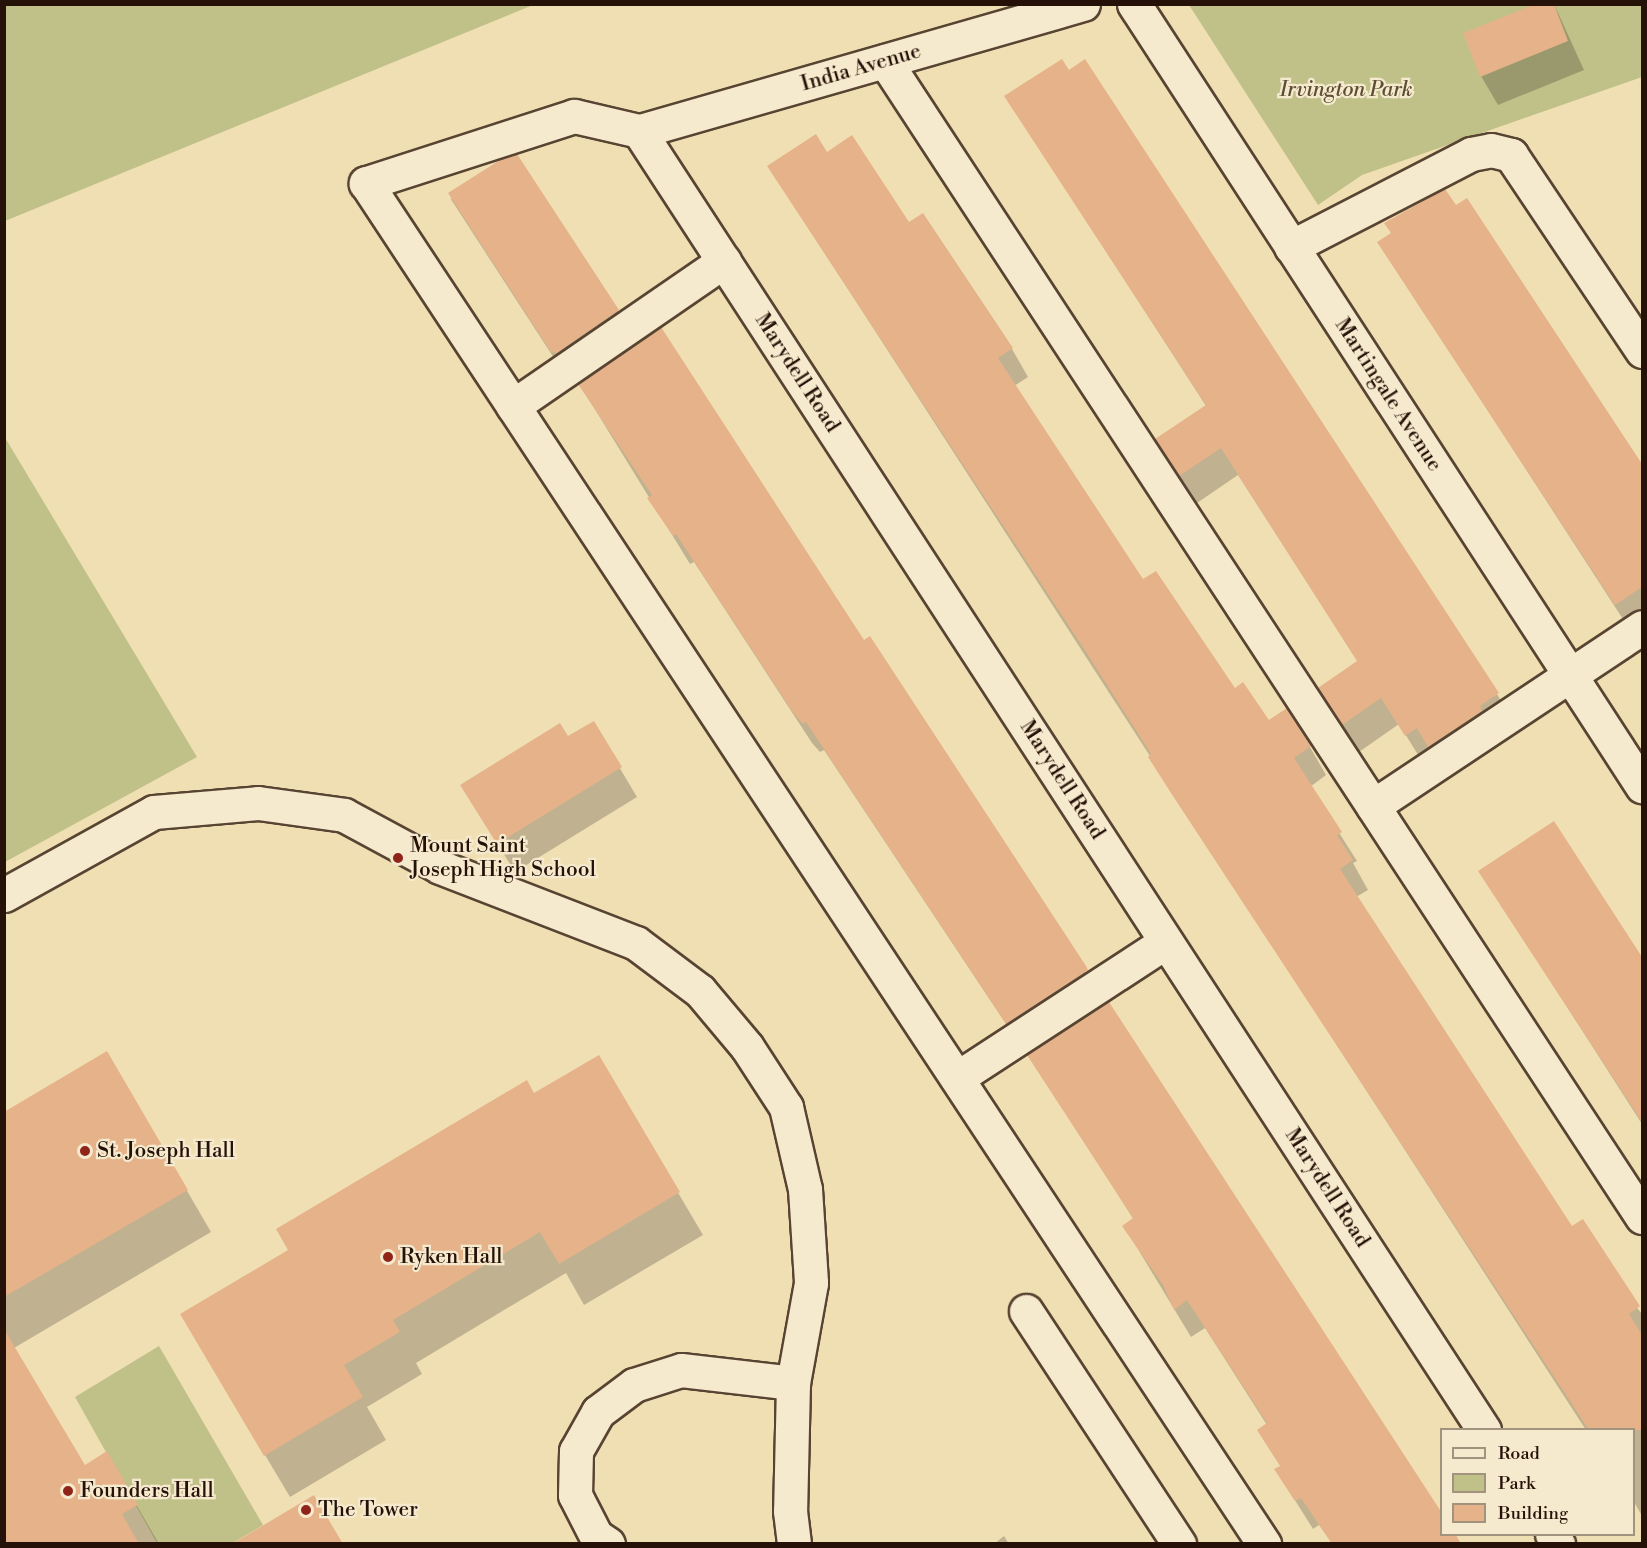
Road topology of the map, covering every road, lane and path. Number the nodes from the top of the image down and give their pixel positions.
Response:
1 (1083, 4) edge
2 (1134, 4) edge
3 (885, 61) junction
4 (639, 131) junction
5 (1291, 247) junction
6 (724, 261) junction
7 (1642, 351) edge
8 (513, 406) junction
9 (1642, 627) edge
10 (1570, 675) junction
11 (1642, 786) edge
12 (1373, 806) junction
13 (4, 895) edge
14 (1167, 942) junction
15 (957, 1078) junction
16 (1642, 1217) edge
17 (1026, 1311) dead end
18 (793, 1383) junction
19 (1483, 1428) edge
20 (608, 1544) edge
21 (794, 1544) edge
22 (1179, 1544) edge
23 (1264, 1544) edge

1 - 3 street, India Avenue
2 - 5 street, Martingale Avenue
3 - 4 street, India Avenue
3 - 12 street
4 - 6 street, Marydell Road
4 - 8 street
5 - 7 street
5 - 10 street, Martingale Avenue
6 - 8 street
6 - 14 street, Marydell Road
8 - 15 street
9 - 10 street
10 - 11 street, Martingale Avenue
10 - 12 street
12 - 16 street
13 - 18 street
14 - 15 street
14 - 19 street, Marydell Road
15 - 23 street
17 - 22 street
18 - 20 street
18 - 21 street

